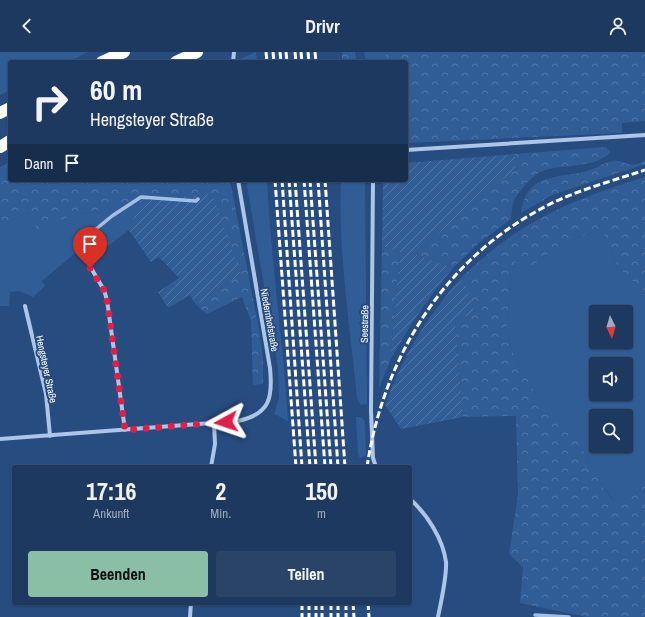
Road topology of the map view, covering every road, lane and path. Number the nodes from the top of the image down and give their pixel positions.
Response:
1 (124, 52) edge
2 (197, 52) edge
3 (106, 60) edge
4 (180, 60) edge
5 (645, 135) edge
6 (408, 150) edge
7 (238, 182) edge
8 (373, 182) edge
9 (90, 268) dead end
10 (25, 306) dead end
11 (214, 423) junction
12 (125, 430) junction
13 (50, 436) junction
14 (0, 439) edge
15 (211, 465) edge
16 (375, 465) edge
17 (412, 501) edge
18 (191, 605) edge
19 (190, 617) edge
20 (438, 617) edge

1 - 3 highway
2 - 4 highway
5 - 6 street
7 - 11 street, Niedernhofstraße
8 - 16 street, Seestraße
9 - 12 street
10 - 13 street, Hengsteyer Straße
11 - 12 street
11 - 15 street
12 - 13 street
13 - 14 street
17 - 20 street
18 - 19 street

